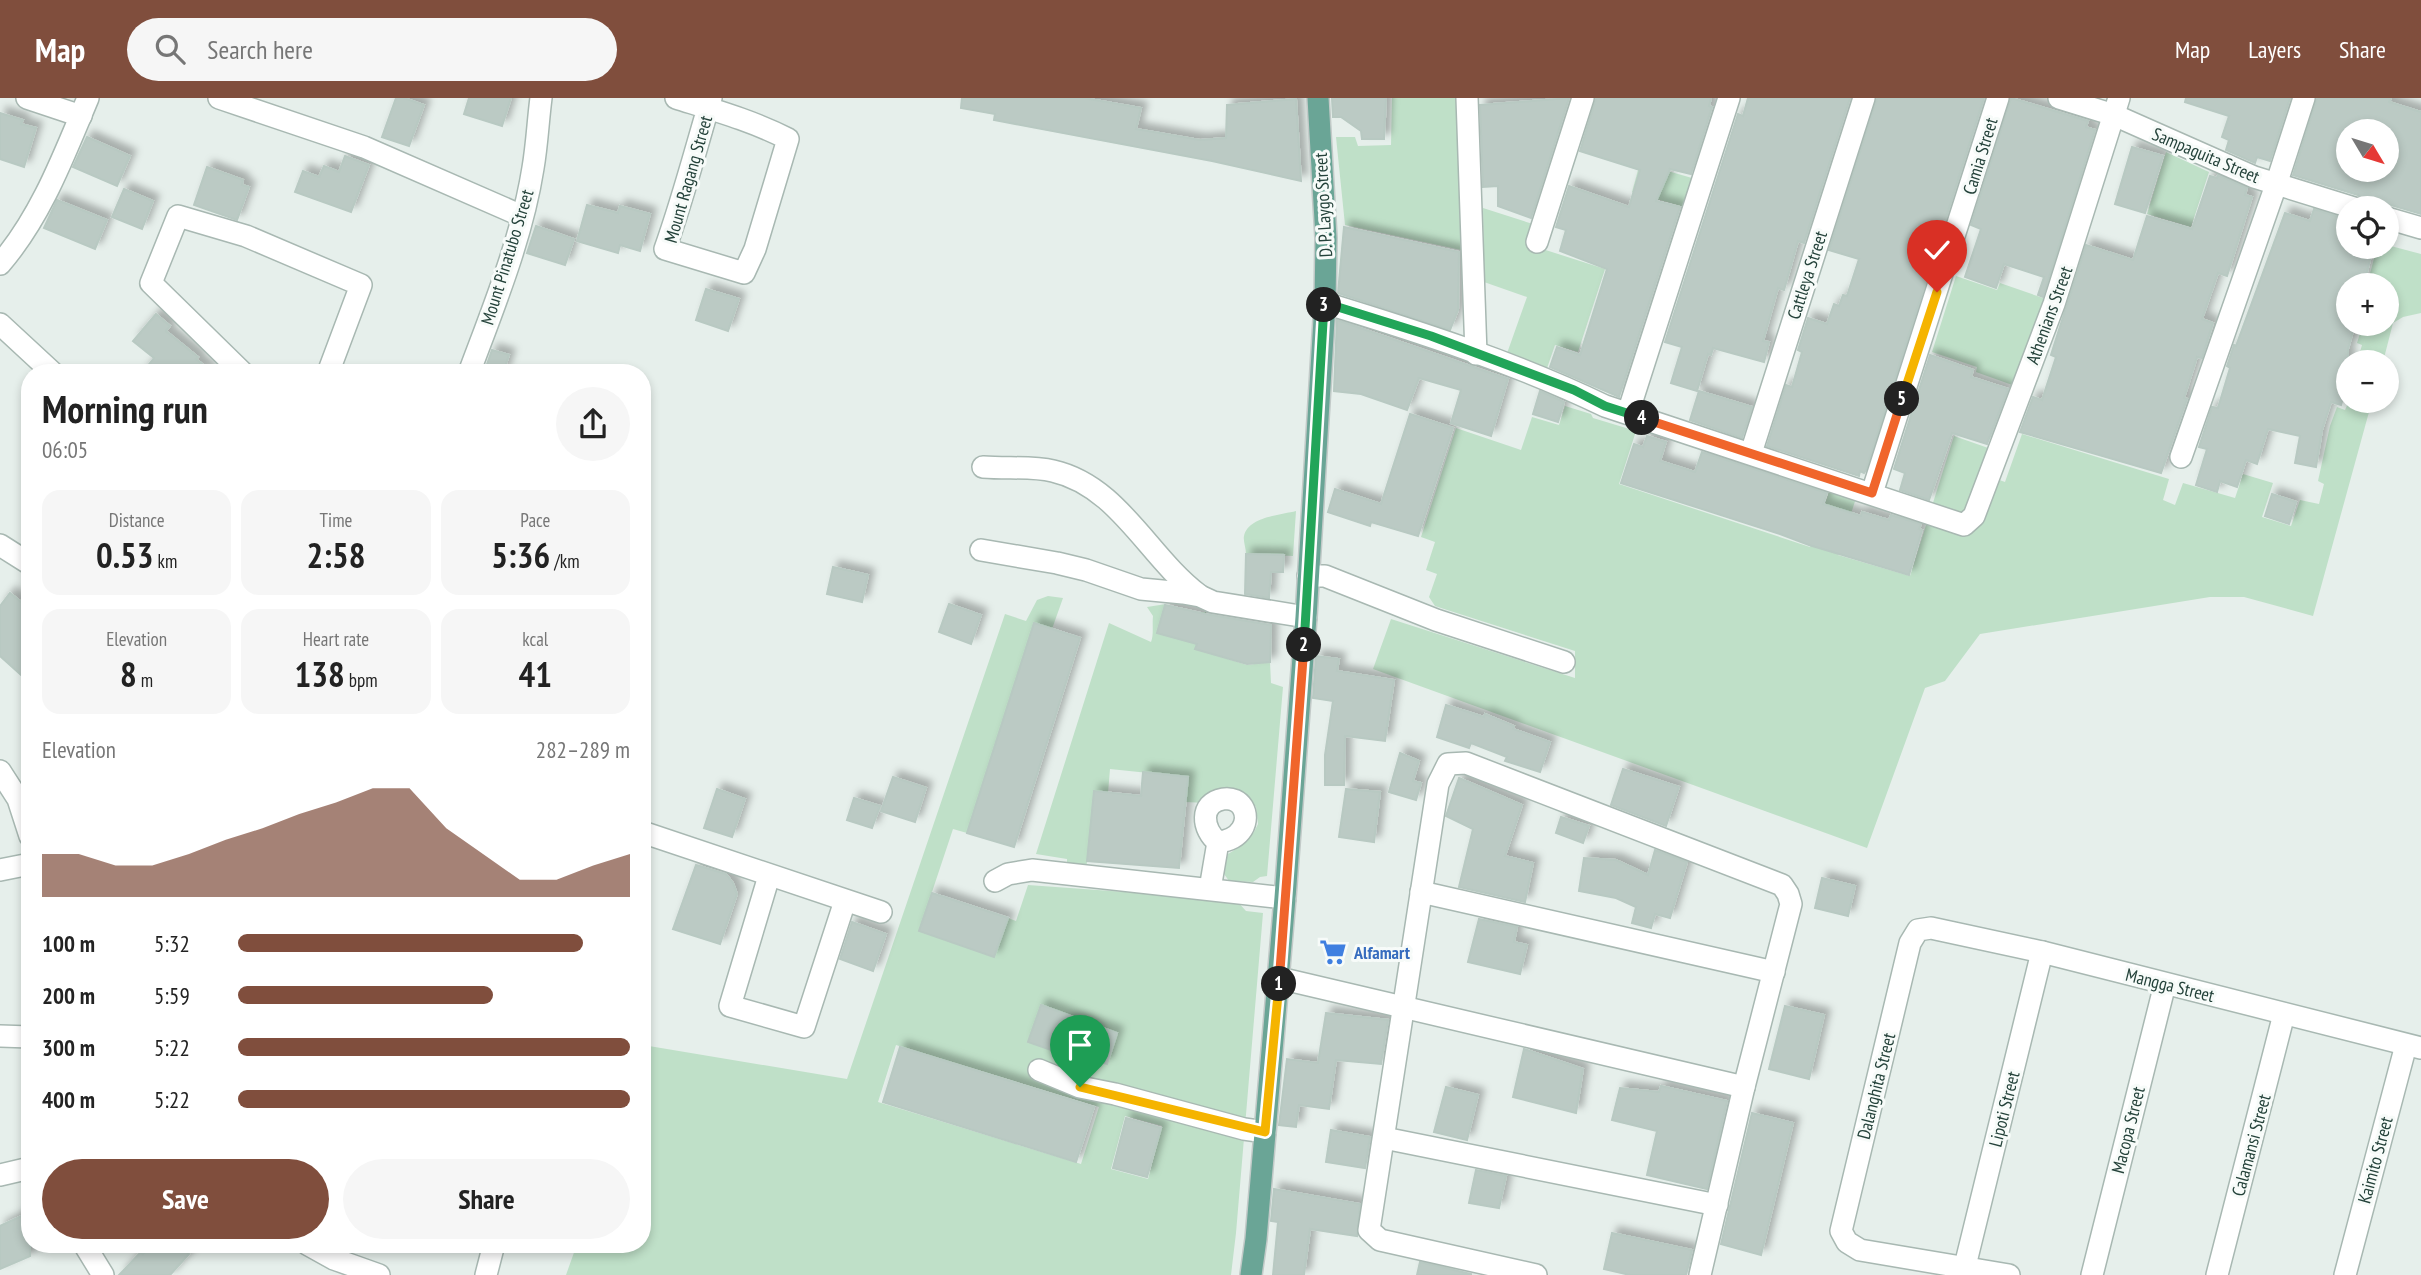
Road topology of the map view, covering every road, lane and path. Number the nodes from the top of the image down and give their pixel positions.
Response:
1 (27, 98) edge
2 (219, 98) edge
3 (541, 98) edge
4 (676, 98) edge
5 (1318, 98) edge
6 (1467, 98) edge
7 (1583, 98) edge
8 (1729, 98) edge
9 (1864, 98) edge
10 (1998, 98) edge
11 (2059, 98) edge
12 (2304, 98) edge
13 (710, 103) edge
14 (2116, 106) edge
15 (84, 107) edge
16 (2276, 185) junction
17 (2336, 203) edge
18 (522, 216) junction
19 (2399, 222) edge
20 (2421, 228) edge
21 (1537, 242) dead end
22 (0, 264) edge
23 (1325, 303) junction
24 (0, 324) edge
25 (1476, 354) junction
26 (43, 364) edge
27 (234, 364) edge
28 (331, 364) edge
29 (472, 364) edge
30 (1628, 413) junction
31 (1751, 453) junction
32 (2181, 457) dead end
33 (984, 467) dead end
34 (1872, 493) junction
35 (0, 545) edge
36 (981, 550) dead end
37 (21, 558) edge
38 (1308, 576) junction
39 (1200, 596) junction
40 (1306, 617) junction
41 (1564, 662) dead end
42 (0, 771) edge
43 (21, 793) edge
44 (651, 835) edge
45 (1219, 842) dead end
46 (21, 866) edge
47 (0, 870) edge
48 (769, 876) junction
49 (995, 881) dead end
50 (1210, 889) junction
51 (1422, 892) junction
52 (1285, 898) junction
53 (845, 901) junction
54 (881, 912) dead end
55 (1918, 930) joint
56 (2042, 952) junction
57 (1774, 972) junction
58 (1279, 978) junction
59 (2165, 984) junction
60 (1405, 1006) junction
61 (2284, 1014) junction
62 (0, 1036) edge
63 (21, 1037) edge
64 (2413, 1047) edge
65 (1039, 1070) dead end
66 (1744, 1087) junction
67 (1265, 1132) junction
68 (1384, 1138) junction
69 (21, 1170) edge
70 (0, 1175) edge
71 (1717, 1205) junction
72 (90, 1253) edge
73 (323, 1253) edge
74 (492, 1253) edge
75 (1965, 1266) junction
76 (103, 1275) edge
77 (379, 1275) edge
78 (486, 1275) edge
79 (1251, 1275) edge
80 (1536, 1275) edge
81 (1700, 1275) edge
82 (2009, 1275) edge
83 (2092, 1275) edge
84 (2217, 1275) edge
85 (2345, 1275) edge

1 - 15 street
2 - 18 street
3 - 18 street, Mount Pinatubo Street
4 - 13 street
5 - 23 main road, D. P. Laygo Street
6 - 25 street
7 - 21 street
8 - 30 street
9 - 31 street, Cattleya Street
10 - 34 street, Camia Street
11 - 14 street, Sampaguita Street
12 - 16 street
13 - 13 street, Mount Ragang Street
14 - 16 street, Sampaguita Street
14 - 34 street, Athenians Street
15 - 22 street
16 - 17 street, Sampaguita Street
16 - 32 street
18 - 29 street, Mount Pinatubo Street
19 - 20 street
23 - 25 street
23 - 38 main road, D. P. Laygo Street
24 - 26 street
25 - 30 street
27 - 28 street
30 - 31 street
31 - 34 street
33 - 39 street
35 - 37 street
36 - 39 street
38 - 40 main road, D. P. Laygo Street
38 - 41 street
39 - 40 street
40 - 52 main road, D. P. Laygo Street
42 - 43 street
44 - 48 street
45 - 50 street
46 - 47 street
48 - 53 street
48 - 53 street
49 - 50 street
50 - 52 street
51 - 57 street
51 - 57 street
51 - 60 street
52 - 58 main road, D. P. Laygo Street
53 - 54 street
55 - 56 street, Mangga Street
55 - 75 street, Dalanghita Street
56 - 59 street, Mangga Street
56 - 75 street, Lipoti Street
57 - 66 street
58 - 60 street
58 - 67 main road, D. P. Laygo Street
59 - 61 street, Mangga Street
59 - 83 street, Macopa Street
60 - 66 street
60 - 68 street
61 - 64 street, Mangga Street
61 - 84 street, Calamansi Street
62 - 63 street
64 - 85 street, Kaimito Street
65 - 67 street
66 - 71 street
67 - 79 main road, D. P. Laygo Street
68 - 71 street
68 - 80 street
69 - 70 street
71 - 81 street
72 - 76 street
73 - 77 street
74 - 78 street
75 - 82 street

